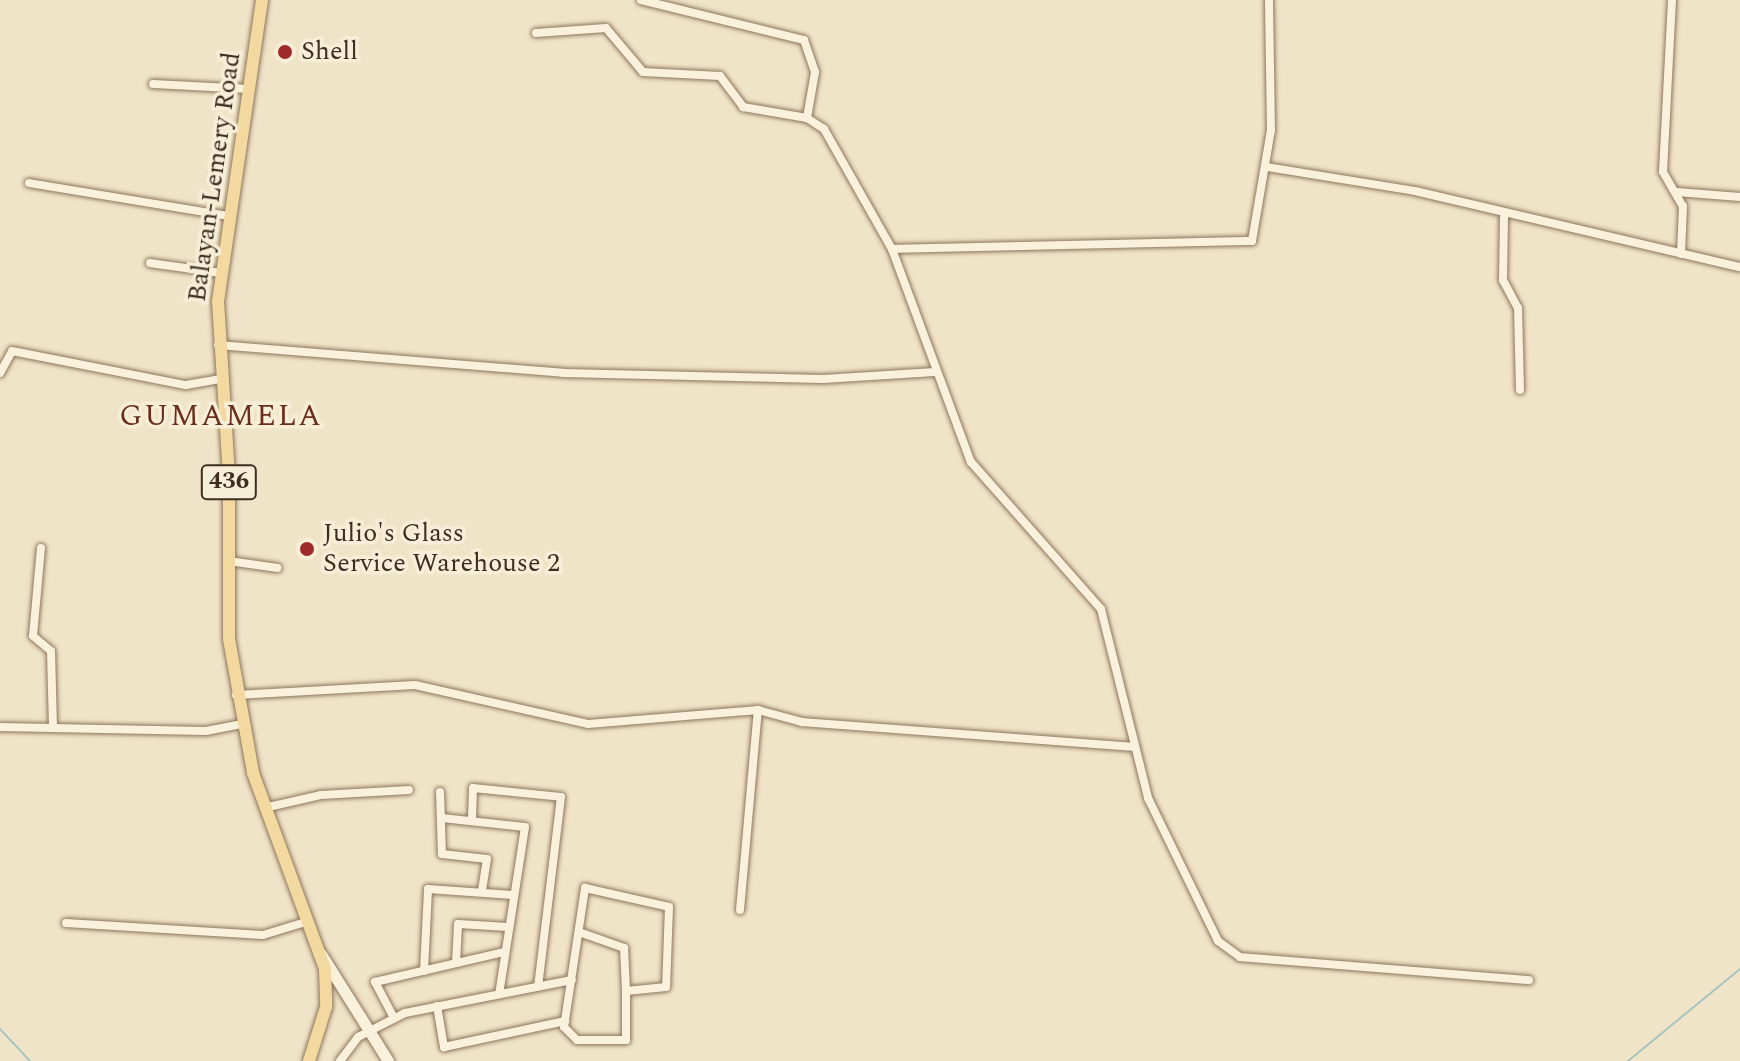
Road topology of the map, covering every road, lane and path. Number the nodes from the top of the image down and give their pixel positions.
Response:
1 (262, 0) edge
2 (1269, 0) edge
3 (1672, 0) edge
4 (648, 1) edge
5 (536, 33) dead end
6 (153, 84) dead end
7 (250, 89) junction
8 (807, 118) junction
9 (1267, 167) junction
10 (29, 183) dead end
11 (1677, 192) junction
12 (1740, 197) edge
13 (228, 216) junction
14 (1504, 217) junction
15 (892, 249) junction
16 (1681, 254) junction
17 (150, 263) dead end
18 (1740, 267) edge
19 (220, 273) junction
20 (217, 345) junction
21 (935, 372) junction
22 (0, 373) edge
23 (219, 379) junction
24 (1520, 390) dead end
25 (41, 548) dead end
26 (229, 561) junction
27 (278, 568) dead end
28 (236, 695) junction
29 (758, 710) junction
30 (241, 724) junction
31 (0, 727) edge
32 (53, 728) junction
33 (1131, 747) junction
34 (409, 790) dead end
35 (440, 792) dead end
36 (264, 809) junction
37 (442, 818) junction
38 (472, 818) junction
39 (482, 889) junction
40 (513, 895) junction
41 (740, 910) dead end
42 (310, 921) junction
43 (66, 923) dead end
44 (508, 927) junction
45 (579, 932) junction
46 (504, 952) junction
47 (321, 954) junction
48 (456, 963) junction
49 (424, 971) junction
50 (572, 980) junction
51 (1529, 980) dead end
52 (538, 986) junction
53 (626, 991) junction
54 (499, 994) junction
55 (437, 1006) junction
56 (394, 1018) junction
57 (565, 1021) junction
58 (371, 1030) junction
59 (309, 1061) edge
60 (340, 1061) edge
61 (388, 1061) edge

1 - 7 main road, Balayan-Lemery Road / 436
2 - 9 street
3 - 11 street
4 - 8 street
5 - 8 street
6 - 7 street
7 - 13 main road, Balayan-Lemery Road / 436
8 - 15 street
9 - 14 street
9 - 15 street
10 - 13 street
11 - 12 street
11 - 16 street
13 - 19 main road, Balayan-Lemery Road / 436
14 - 16 street
14 - 24 street
15 - 21 street
16 - 18 street
17 - 19 street
19 - 20 main road, Balayan-Lemery Road / 436
20 - 21 street
20 - 23 main road, Balayan-Lemery Road / 436
21 - 33 street
22 - 23 street
23 - 26 main road, Balayan-Lemery Road / 436
25 - 32 street
26 - 27 street
26 - 28 main road, Balayan-Lemery Road / 436
28 - 29 street
28 - 30 main road, Balayan-Lemery Road / 436
29 - 33 street
29 - 41 street
30 - 32 street
30 - 36 main road, Balayan-Lemery Road / 436
31 - 32 street
33 - 51 street
34 - 36 street
35 - 37 street
36 - 42 main road, Balayan-Lemery Road / 436
37 - 38 street
37 - 39 street
38 - 40 street
38 - 52 street
39 - 40 street
39 - 49 street
40 - 44 street
42 - 43 street
42 - 47 main road, Balayan-Lemery Road / 436
44 - 46 street
44 - 48 street
45 - 50 street
45 - 53 street
45 - 53 street
46 - 48 street
46 - 54 street
47 - 58 street, 436
47 - 59 main road, Balayan-Lemery Road
48 - 49 street
49 - 56 street
50 - 52 street
50 - 57 street
52 - 54 street
53 - 57 street
54 - 55 street
55 - 56 street
55 - 57 street
56 - 58 street
58 - 60 street
58 - 61 street, 436

